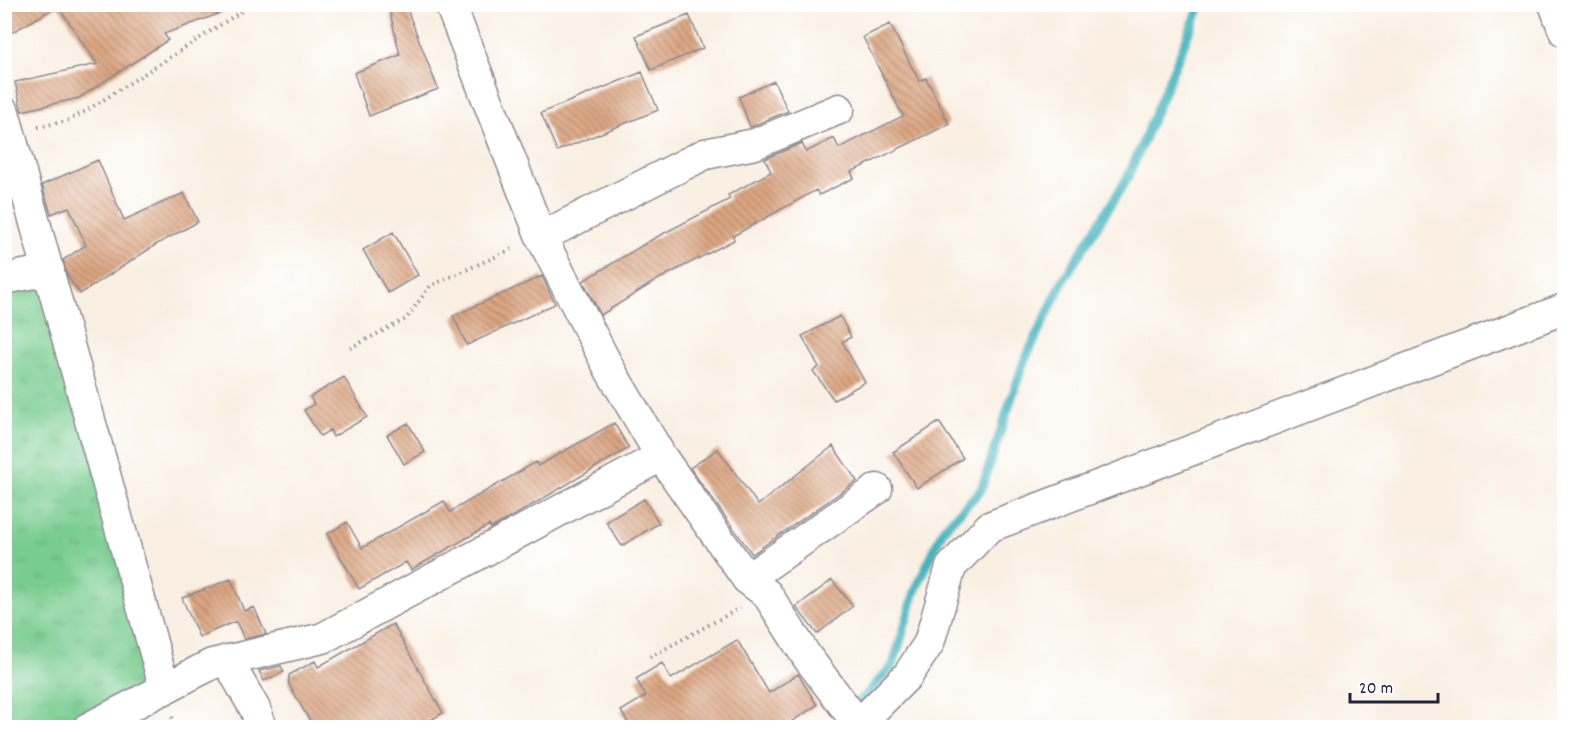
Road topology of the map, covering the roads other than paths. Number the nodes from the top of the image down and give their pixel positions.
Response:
1 (450, 4) edge
2 (1554, 4) edge
3 (1564, 31) edge
4 (838, 110) dead end
5 (8, 122) edge
6 (541, 237) junction
7 (49, 270) junction
8 (4, 279) edge
9 (1564, 309) edge
10 (661, 456) junction
11 (877, 489) dead end
12 (757, 587) junction
13 (227, 660) junction
14 (162, 690) junction
15 (858, 726) edge
16 (88, 728) edge
17 (262, 728) edge

1 - 6 street
2 - 3 street
4 - 6 street
5 - 7 street
6 - 10 street
7 - 8 street
7 - 14 street
9 - 15 street
10 - 12 street
10 - 13 street
11 - 12 street
12 - 15 street
13 - 14 street
13 - 17 street
14 - 16 street

